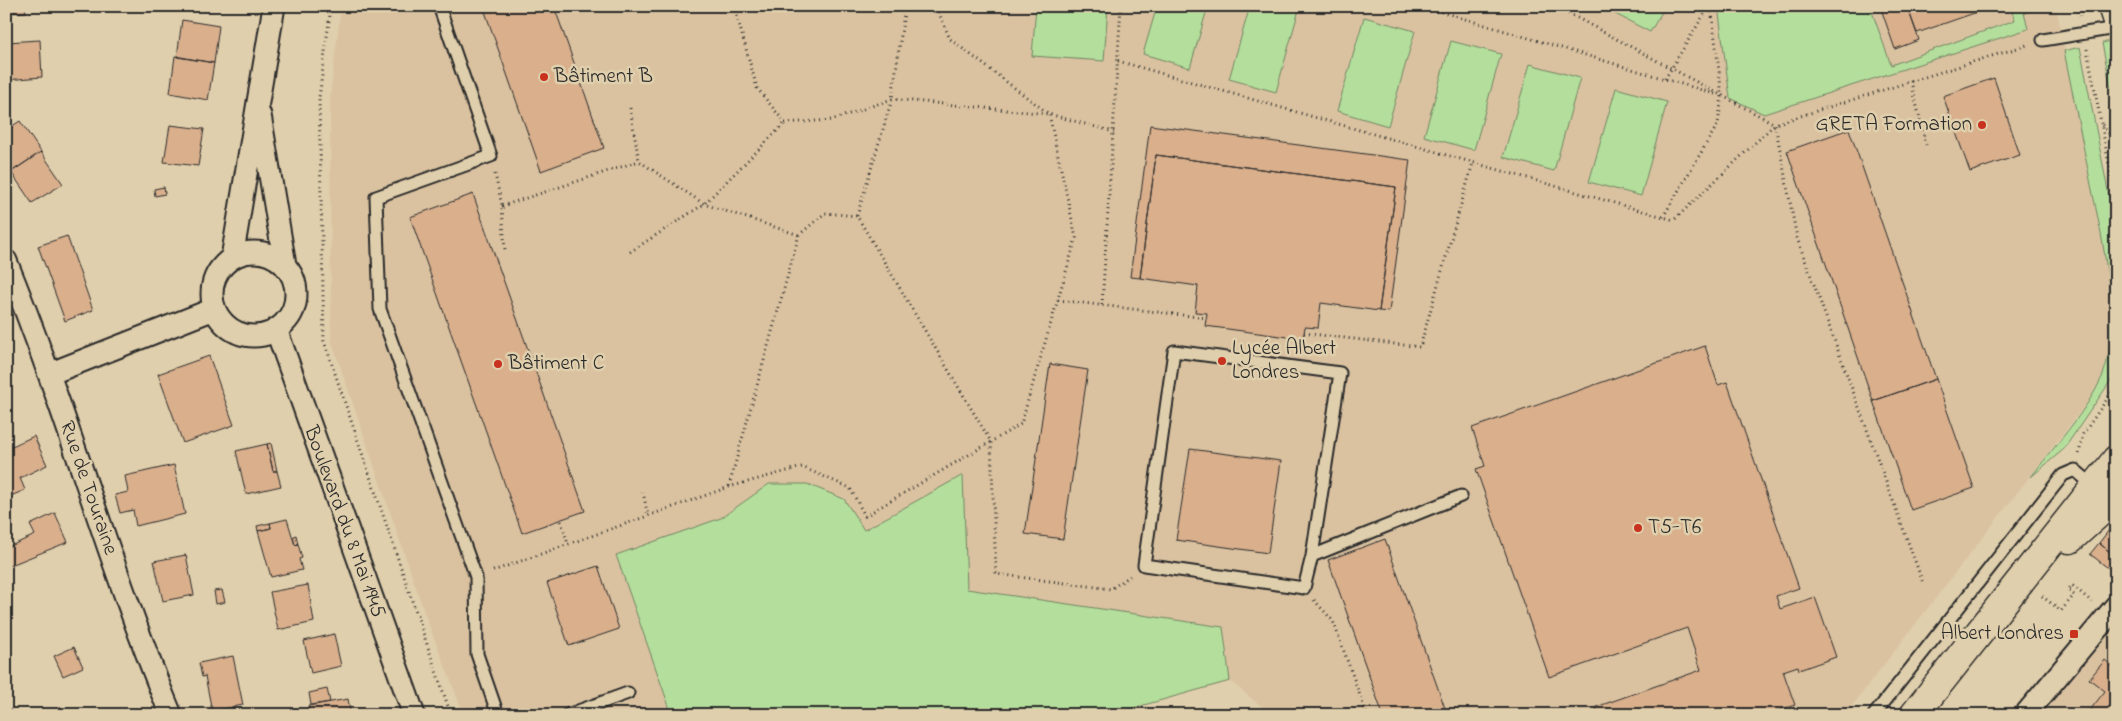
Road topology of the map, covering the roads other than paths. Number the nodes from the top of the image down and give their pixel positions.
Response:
1 (274, 6) edge
2 (439, 6) edge
3 (2112, 6) edge
4 (2116, 18) edge
5 (2116, 28) edge
6 (2043, 40) road end
7 (257, 98) junction
8 (232, 258) junction
9 (6, 262) edge
10 (285, 266) junction
11 (214, 309) junction
12 (276, 329) junction
13 (49, 374) junction
14 (2116, 460) edge
15 (2097, 490) edge
16 (1461, 496) dead end
17 (1312, 556) junction
18 (2116, 606) edge
19 (628, 693) dead end
20 (170, 715) edge
21 (414, 715) edge
22 (498, 715) edge
23 (567, 715) edge
24 (1874, 715) edge
25 (1914, 715) edge
26 (2025, 715) edge

1 - 7 street
2 - 22 lane
3 - 4 main road
5 - 6 lane
7 - 8 street
7 - 10 street
8 - 10 street
8 - 11 street
9 - 13 street, Rue de Touraine
10 - 12 street
11 - 12 street
11 - 13 street
12 - 21 street, Boulevard du 8 Mai 1945
13 - 20 street, Rue de Touraine
14 - 15 main road
15 - 24 lane
15 - 25 main road
16 - 17 lane
17 - 17 lane
18 - 26 street
19 - 23 lane

